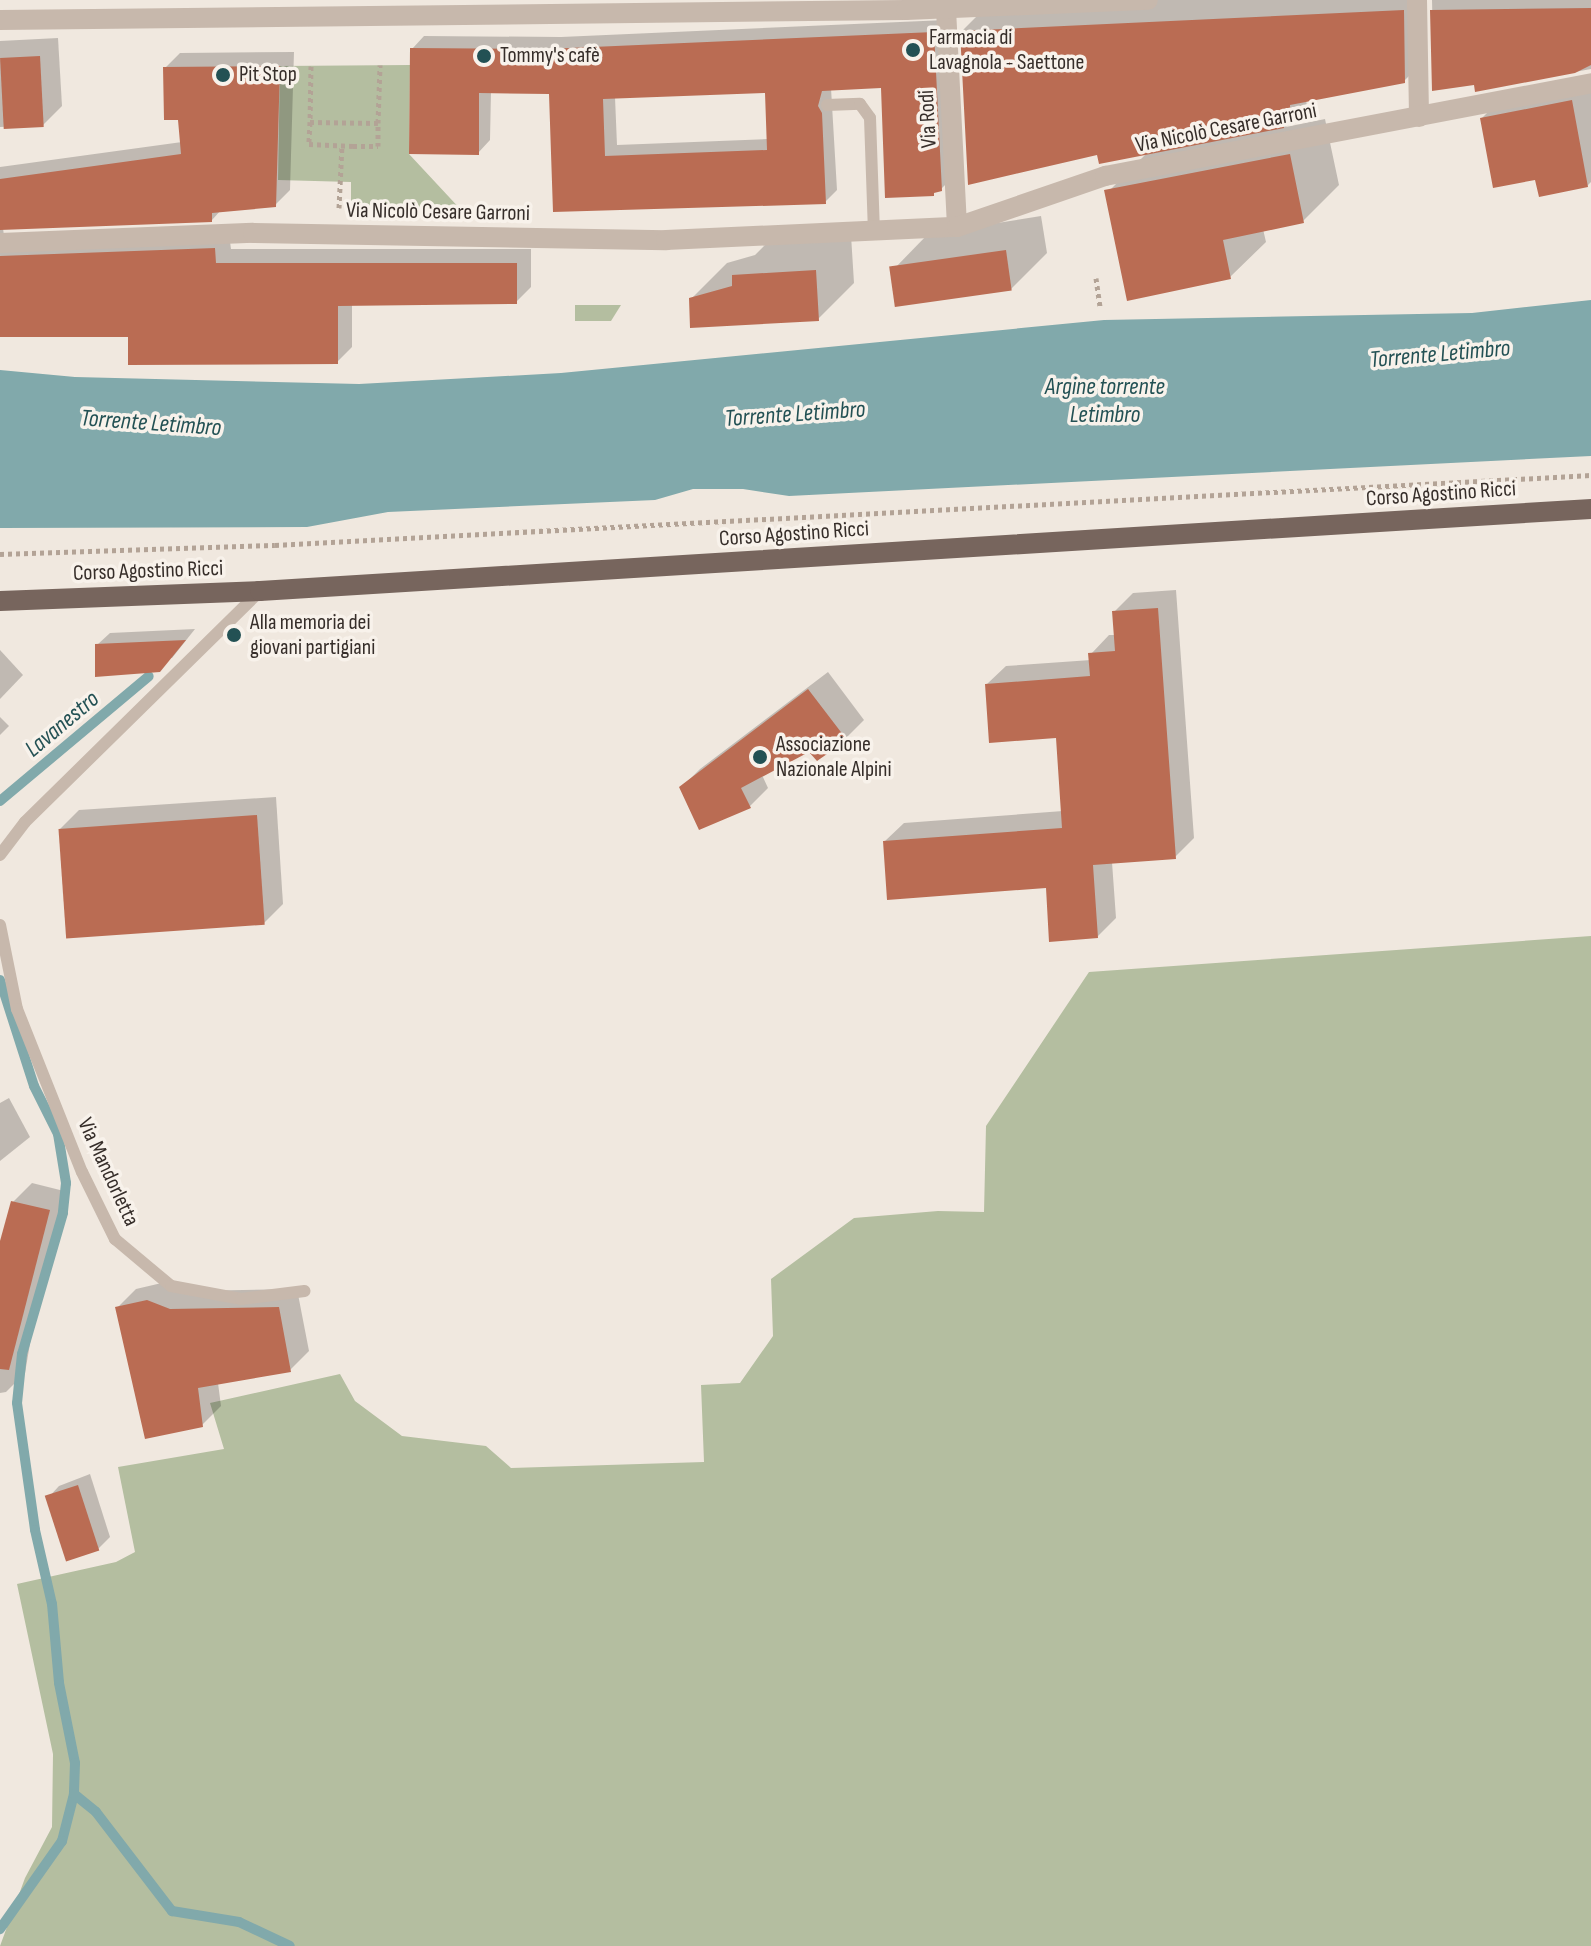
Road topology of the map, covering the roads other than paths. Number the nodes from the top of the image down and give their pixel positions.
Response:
1 (1148, 0) edge
2 (1417, 0) edge
3 (906, 5) edge
4 (536, 7) edge
5 (946, 9) junction
6 (0, 20) edge
7 (1591, 83) edge
8 (827, 105) dead end
9 (1419, 117) junction
10 (957, 227) junction
11 (874, 233) junction
12 (0, 243) edge
13 (1591, 509) edge
14 (260, 591) junction
15 (0, 601) edge
16 (0, 855) edge
17 (0, 925) edge
18 (304, 1291) dead end

1 - 5 street
2 - 9 street
3 - 4 street
3 - 5 street
4 - 6 street
5 - 10 street, Via Rodi
7 - 9 street, Via Nicolò Cesare Garroni
8 - 11 lane
9 - 10 street, Via Nicolò Cesare Garroni
10 - 11 street, Via Nicolò Cesare Garroni
11 - 12 street, Via Nicolò Cesare Garroni
13 - 14 main road, Corso Agostino Ricci
14 - 15 main road, Corso Agostino Ricci
14 - 16 lane
17 - 18 lane, Via Mandorletta

